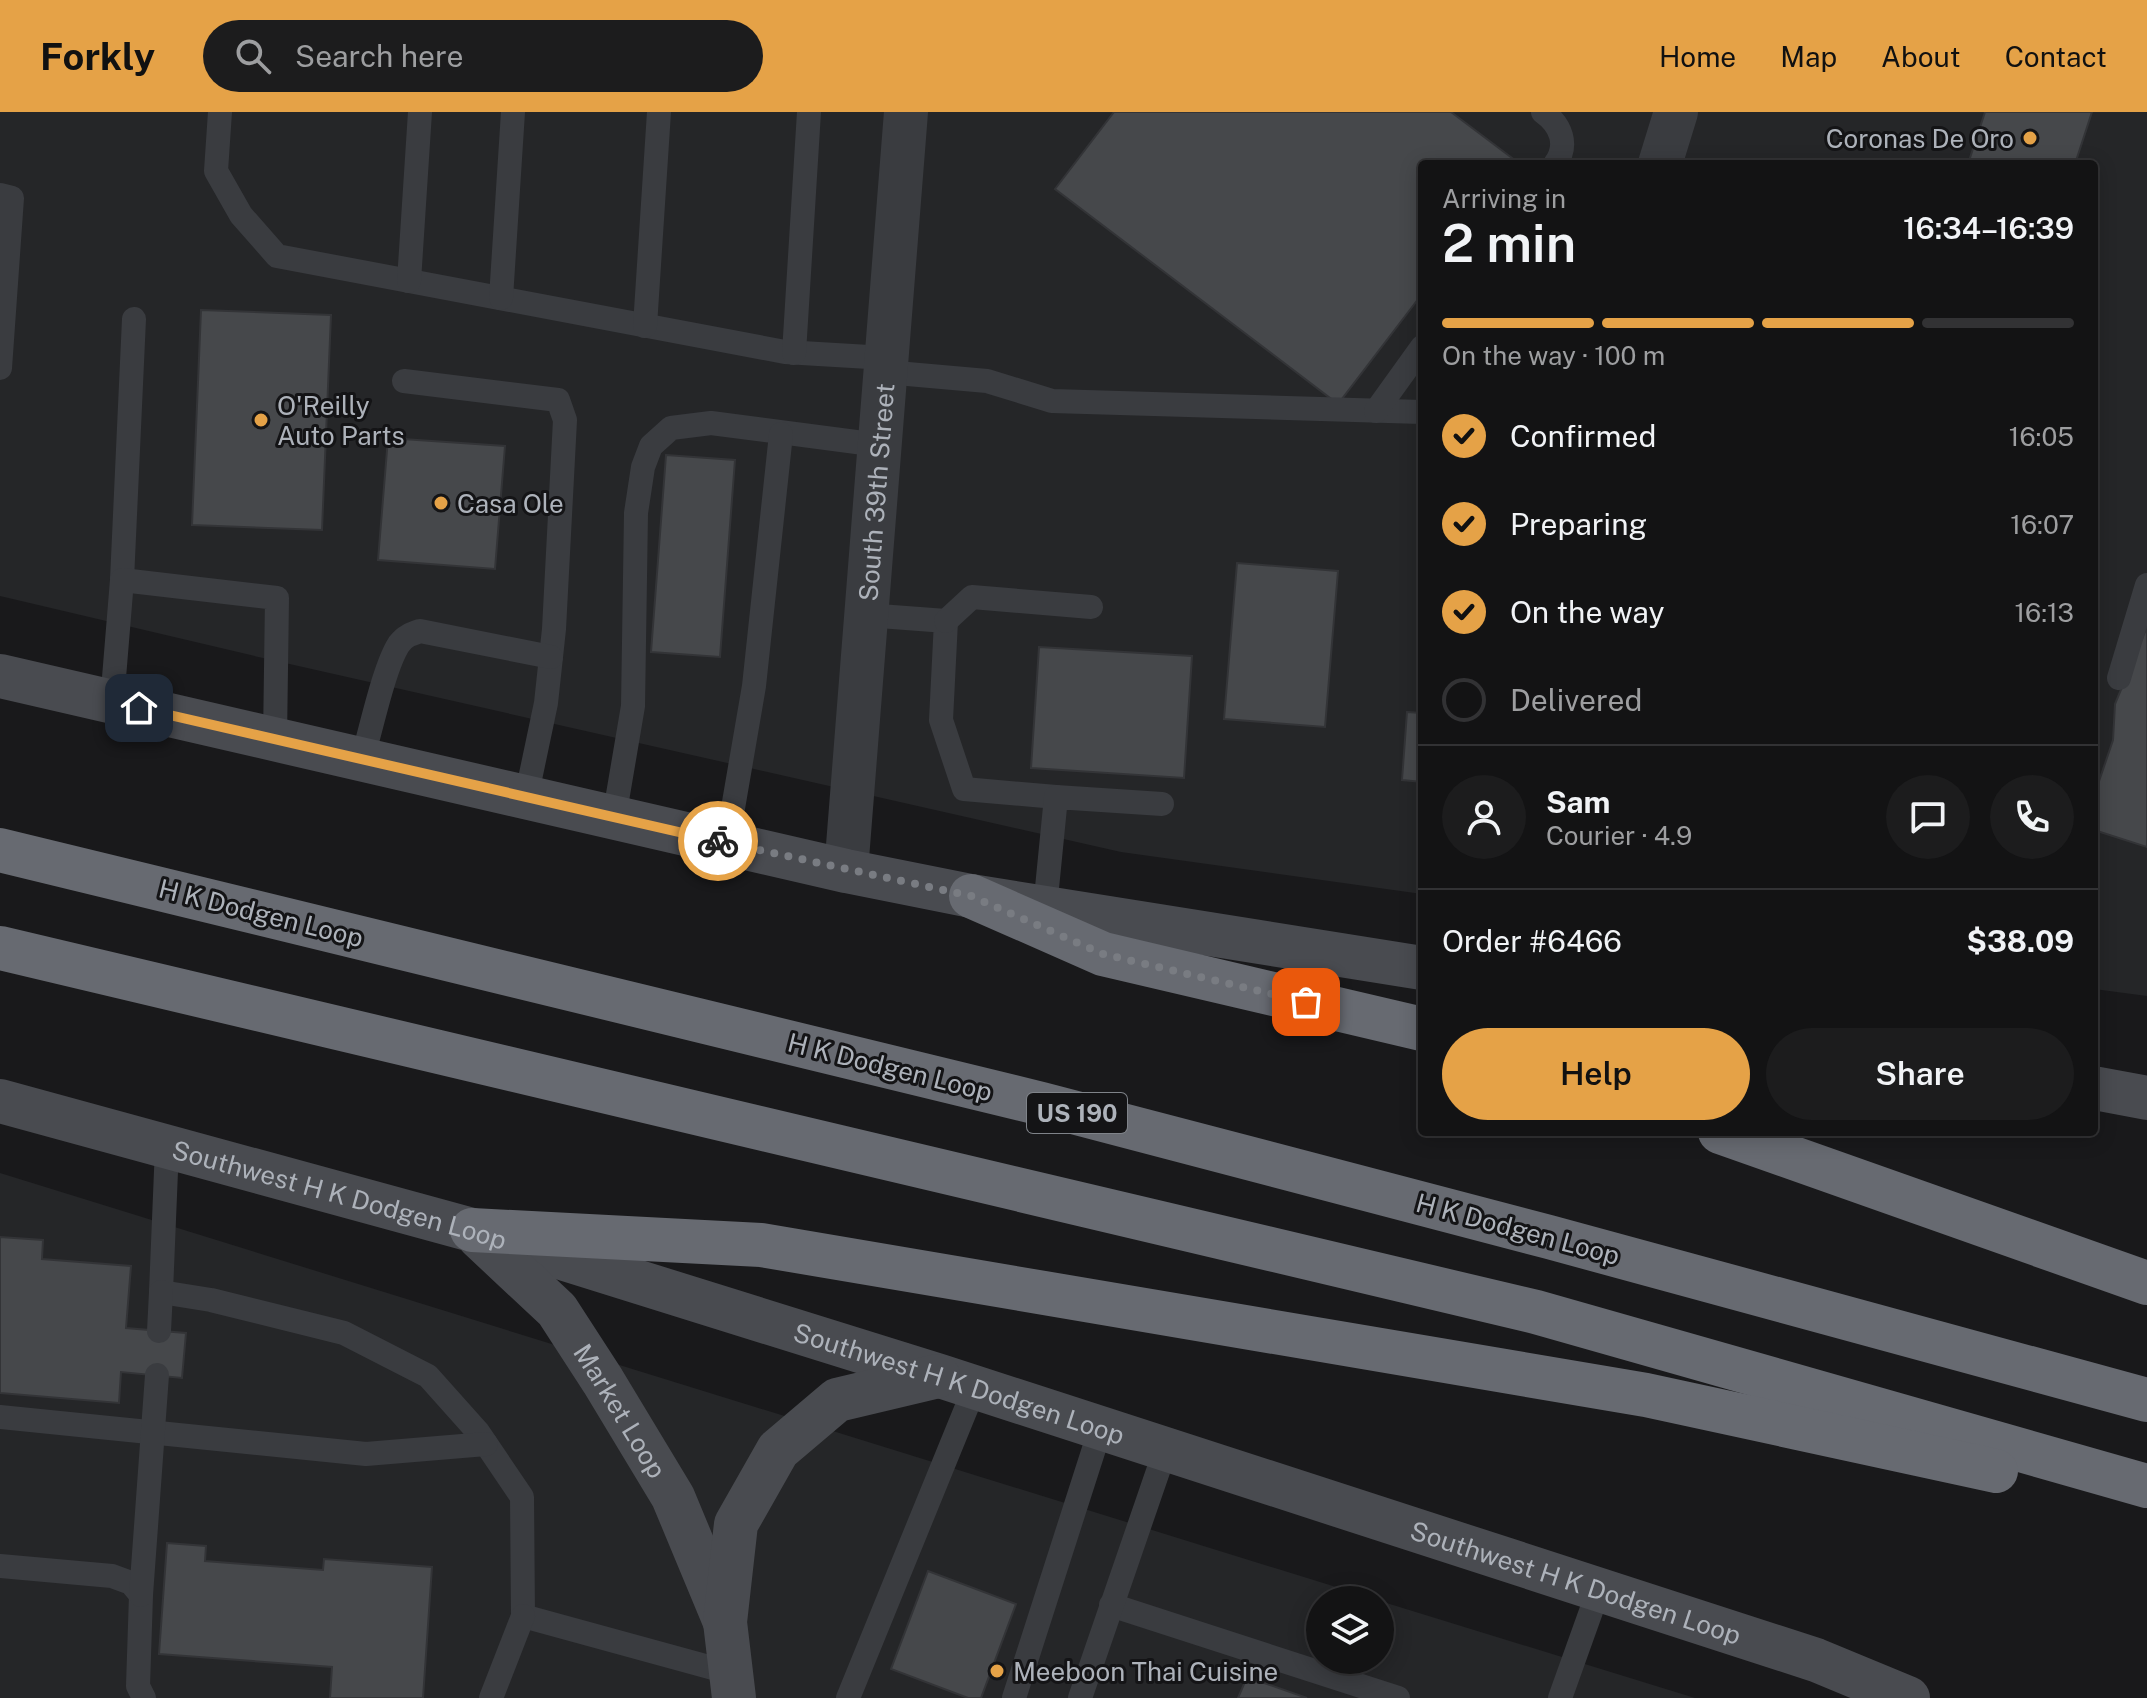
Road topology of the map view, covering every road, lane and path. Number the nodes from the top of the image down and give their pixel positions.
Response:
1 (220, 112) edge
2 (420, 112) edge
3 (513, 112) edge
4 (659, 112) edge
5 (809, 112) edge
6 (906, 112) edge
7 (1543, 112) edge
8 (1676, 112) edge
9 (1558, 160) edge
10 (1661, 160) edge
11 (0, 195) edge
12 (409, 281) junction
13 (501, 298) junction
14 (134, 319) dead end
15 (645, 326) junction
16 (794, 353) junction
17 (1418, 353) edge
18 (886, 365) junction
19 (0, 368) edge
20 (404, 381) dead end
21 (1376, 411) junction
22 (1418, 412) edge
23 (781, 434) junction
24 (879, 445) junction
25 (122, 580) junction
26 (2147, 585) edge
27 (1091, 607) dead end
28 (866, 615) junction
29 (946, 621) junction
30 (551, 657) junction
31 (0, 676) edge
32 (2119, 678) dead end
33 (112, 702) junction
34 (275, 739) junction
35 (362, 760) junction
36 (1056, 797) junction
37 (526, 798) junction
38 (1162, 804) dead end
39 (614, 818) junction
40 (727, 843) junction
41 (0, 850) edge
42 (846, 871) junction
43 (971, 896) junction
44 (1045, 908) junction
45 (0, 948) edge
46 (1418, 967) edge
47 (1418, 1028) edge
48 (2098, 1089) edge
49 (2147, 1098) edge
50 (0, 1101) edge
51 (1731, 1136) edge
52 (167, 1147) junction
53 (472, 1230) junction
54 (2147, 1283) edge
55 (161, 1292) junction
56 (159, 1331) dead end
57 (157, 1375) dead end
58 (957, 1381) junction
59 (2147, 1400) edge
60 (0, 1417) edge
61 (1101, 1427) junction
62 (154, 1432) junction
63 (486, 1444) junction
64 (1166, 1448) junction
65 (2147, 1486) edge
66 (2147, 1504) edge
67 (0, 1566) edge
68 (1599, 1589) junction
69 (141, 1595) junction
70 (1111, 1605) junction
71 (523, 1616) junction
72 (725, 1622) junction
73 (732, 1686) edge
74 (144, 1698) edge
75 (491, 1698) edge
76 (848, 1698) edge
77 (1014, 1698) edge
78 (1080, 1698) edge
79 (1398, 1698) edge
80 (1560, 1698) edge
81 (1908, 1698) edge

1 - 12 lane
2 - 12 lane
3 - 13 lane
4 - 15 lane
5 - 16 lane
6 - 18 street, South 39th Street
7 - 9 lane
8 - 10 street
11 - 19 lane
12 - 13 lane
13 - 15 lane
14 - 25 lane
15 - 16 lane
16 - 18 lane
17 - 21 lane
18 - 21 lane
18 - 24 street, South 39th Street
20 - 30 lane
21 - 22 lane
23 - 24 lane
23 - 39 lane
23 - 40 lane
24 - 28 street, South 39th Street
25 - 33 lane
25 - 34 lane
26 - 32 lane
27 - 29 lane
28 - 29 lane
28 - 42 street, South 39th Street
29 - 36 lane
30 - 35 lane
30 - 37 lane
31 - 33 main road
33 - 34 main road
34 - 35 main road
35 - 37 main road
36 - 38 lane
36 - 44 lane
37 - 39 main road
39 - 40 main road
40 - 42 main road
41 - 59 highway, H K Dodgen Loop / US 190
42 - 43 main road
43 - 44 main road
43 - 47 highway
44 - 46 main road
45 - 65 highway
48 - 49 main road
50 - 52 main road, Southwest H K Dodgen Loop
51 - 54 highway
52 - 53 main road, Southwest H K Dodgen Loop
52 - 55 lane
53 - 58 main road, Southwest H K Dodgen Loop
53 - 66 highway
53 - 72 main road, Market Loop
55 - 56 lane
55 - 63 lane
57 - 62 lane
58 - 61 main road, Southwest H K Dodgen Loop
58 - 72 main road, Market Loop
58 - 76 lane
60 - 62 lane
61 - 64 main road, Southwest H K Dodgen Loop
61 - 77 lane
62 - 63 lane
62 - 69 lane
63 - 71 lane
64 - 68 main road, Southwest H K Dodgen Loop
64 - 70 lane
67 - 69 lane
68 - 80 lane
68 - 81 main road, Southwest H K Dodgen Loop
69 - 74 lane
70 - 78 lane
70 - 79 lane
71 - 73 lane
71 - 75 lane
72 - 73 main road, Market Loop

